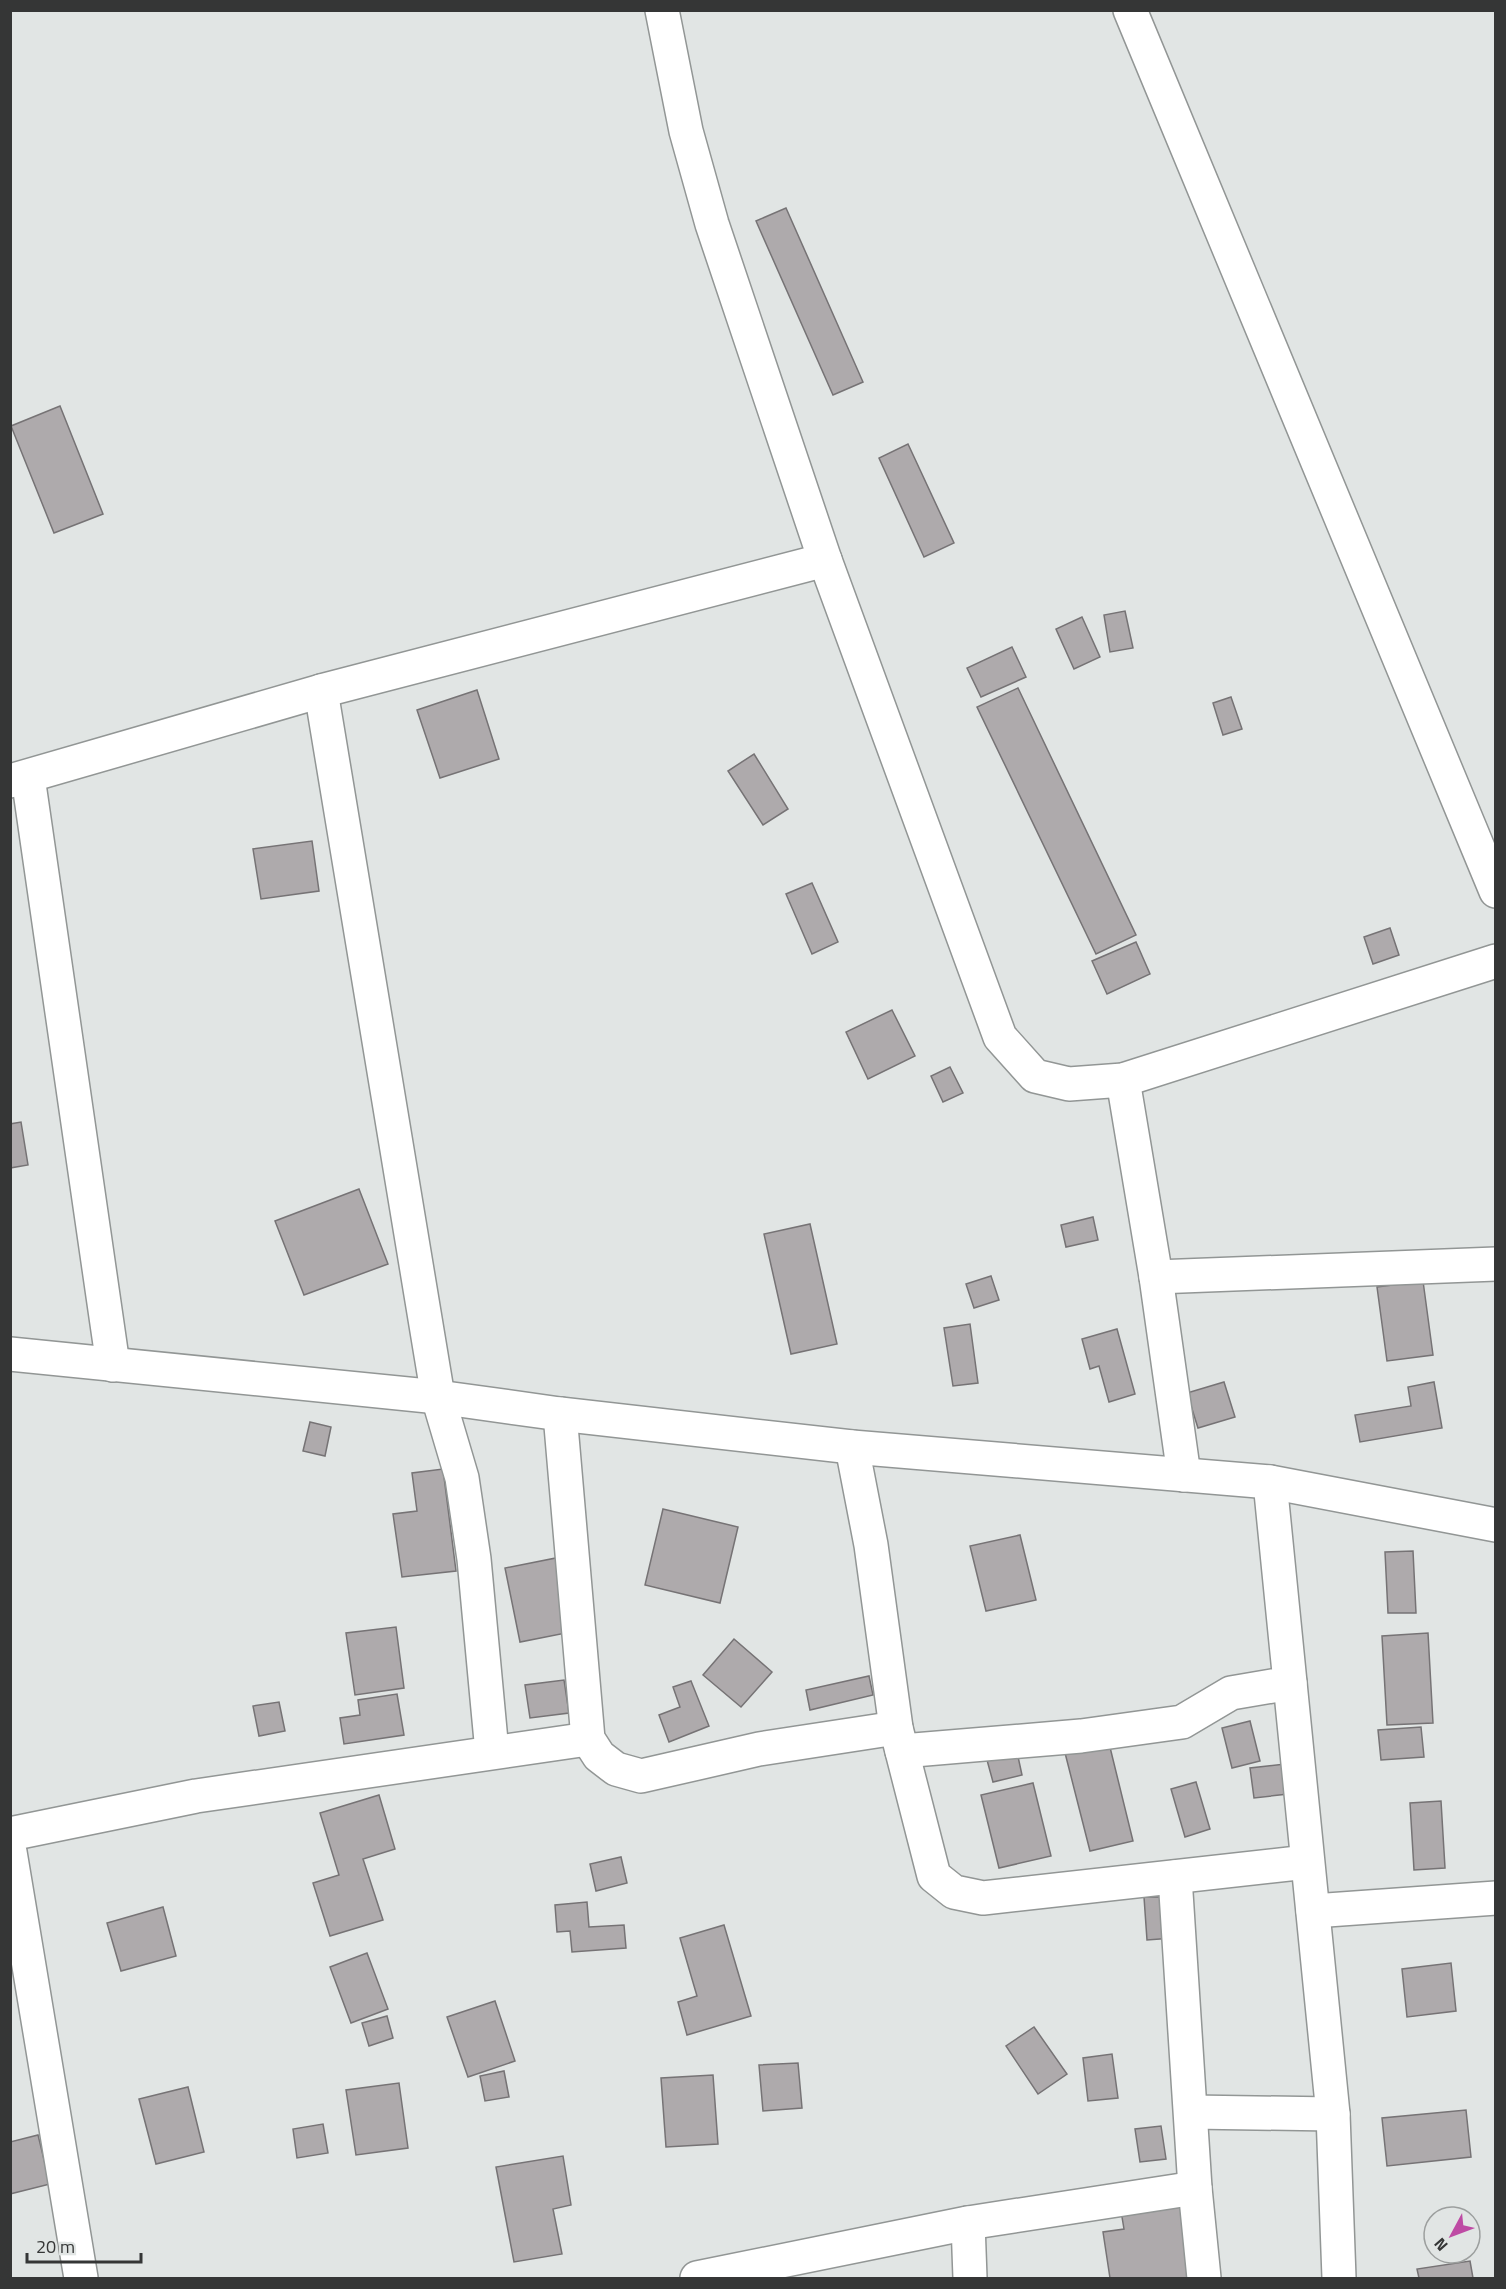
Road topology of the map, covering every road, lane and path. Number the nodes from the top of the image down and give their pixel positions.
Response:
1 (662, 10) edge
2 (1130, 10) edge
3 (825, 560) junction
4 (321, 691) junction
5 (19, 779) edge
6 (1496, 891) edge
7 (1496, 961) edge
8 (1123, 1080) junction
9 (1496, 1264) edge
10 (1156, 1277) junction
11 (10, 1354) edge
12 (113, 1365) junction
13 (438, 1397) junction
14 (560, 1414) junction
15 (852, 1447) junction
16 (1184, 1475) junction
17 (1270, 1482) junction
18 (1496, 1525) edge
19 (1290, 1683) junction
20 (588, 1739) junction
21 (899, 1740) junction
22 (492, 1752) junction
23 (10, 1834) edge
24 (10, 1851) edge
25 (1307, 1862) junction
26 (1174, 1877) junction
27 (1496, 1898) edge
28 (1312, 1911) junction
29 (1191, 2112) junction
30 (1332, 2114) junction
31 (1195, 2188) junction
32 (969, 2223) junction
33 (81, 2278) edge
34 (697, 2278) edge
35 (970, 2278) edge
36 (1204, 2278) edge
37 (1339, 2278) edge

1 - 3 street
2 - 6 street
3 - 4 street
3 - 8 street
4 - 5 street
4 - 13 street
5 - 12 street
7 - 8 street
8 - 10 street
9 - 10 street
10 - 16 street
11 - 12 street
12 - 13 street
13 - 14 street
13 - 22 street
14 - 15 street
14 - 20 street
15 - 16 street
15 - 21 street
16 - 17 street
17 - 18 street
17 - 19 street
19 - 21 street
19 - 25 street
20 - 21 street
20 - 22 street
21 - 26 street
22 - 23 street
24 - 33 street
25 - 26 street
25 - 28 street
26 - 29 street
27 - 28 street
28 - 30 street
29 - 30 street
29 - 31 street
30 - 37 street
31 - 32 street
31 - 36 street
32 - 34 street
32 - 35 street

